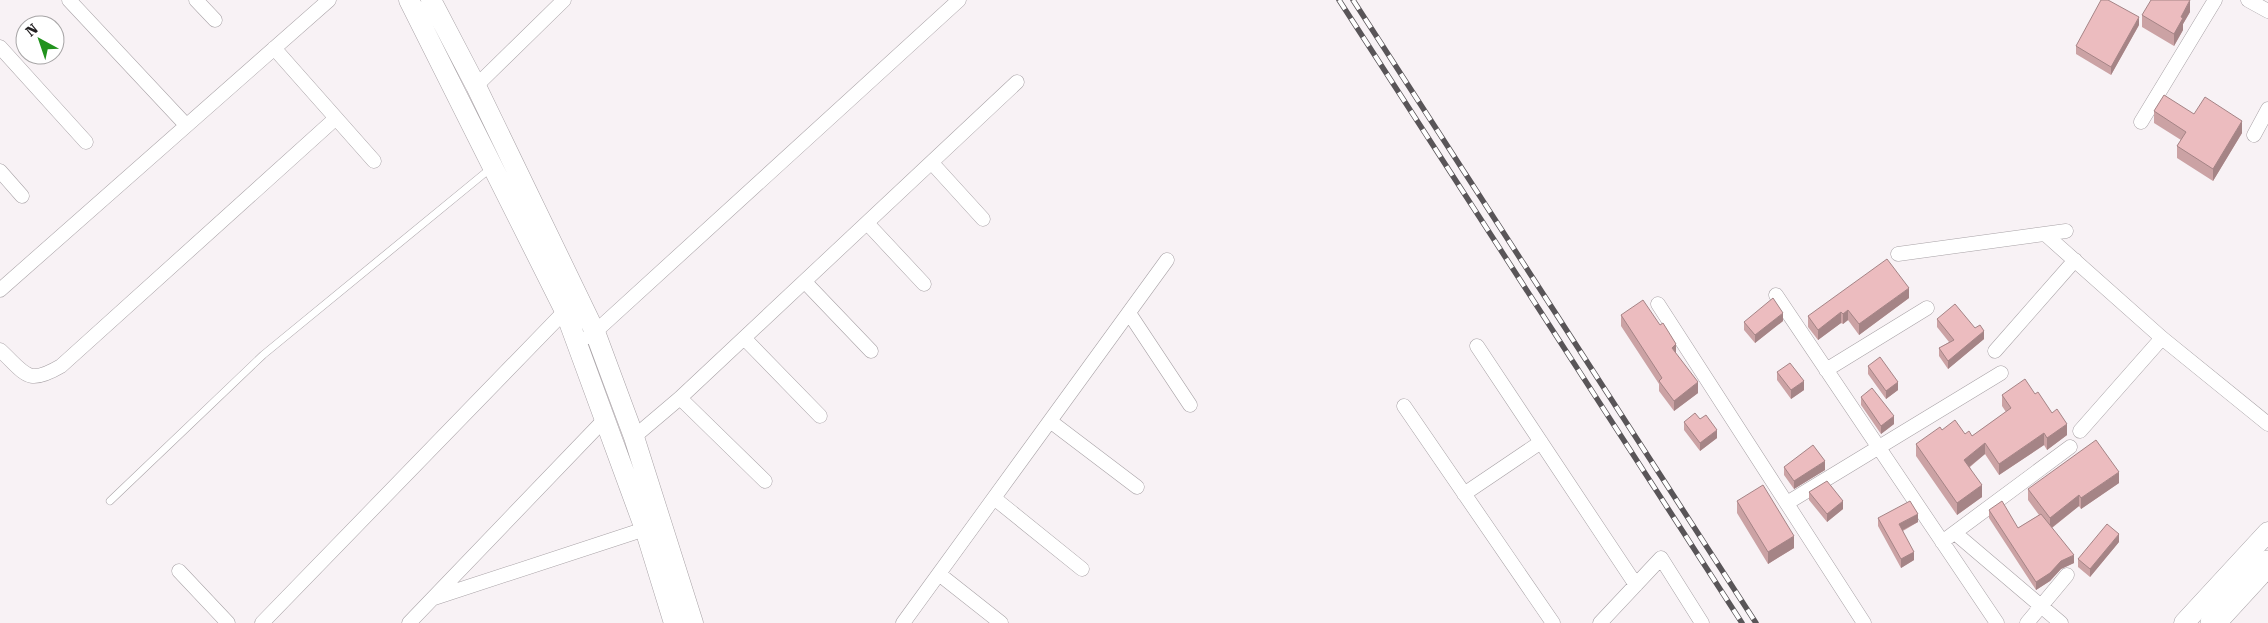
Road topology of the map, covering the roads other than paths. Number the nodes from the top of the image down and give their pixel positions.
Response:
1 (69, 0) edge
2 (196, 0) edge
3 (328, 0) edge
4 (409, 0) edge
5 (431, 0) edge
6 (564, 0) edge
7 (960, 0) edge
8 (2215, 0) edge
9 (2248, 0) edge
10 (2268, 11) edge
11 (215, 20) dead end
12 (0, 47) edge
13 (274, 48) junction
14 (1017, 82) dead end
15 (476, 86) junction
16 (2268, 109) edge
17 (336, 118) junction
18 (2141, 122) dead end
19 (186, 125) junction
20 (2254, 135) dead end
21 (86, 142) dead end
22 (374, 161) dead end
23 (932, 163) junction
24 (493, 166) junction
25 (0, 171) edge
26 (22, 196) dead end
27 (983, 219) dead end
28 (867, 223) junction
29 (2066, 231) dead end
30 (2045, 234) junction
31 (1898, 254) dead end
32 (1167, 260) dead end
33 (2074, 260) junction
34 (805, 282) junction
35 (924, 284) dead end
36 (0, 290) edge
37 (1776, 295) dead end
38 (1658, 304) dead end
39 (572, 306) junction
40 (1927, 308) dead end
41 (1129, 313) junction
42 (595, 332) junction
43 (744, 338) junction
44 (2162, 338) junction
45 (578, 342) junction
46 (1477, 346) dead end
47 (0, 350) edge
48 (871, 351) dead end
49 (1995, 351) dead end
50 (1826, 370) junction
51 (2000, 373) dead end
52 (680, 398) junction
53 (1190, 405) dead end
54 (1404, 406) dead end
55 (820, 416) dead end
56 (604, 420) junction
57 (1050, 421) junction
58 (2268, 424) edge
59 (2080, 431) dead end
60 (634, 437) junction
61 (1541, 442) junction
62 (1879, 447) junction
63 (2070, 447) dead end
64 (765, 481) dead end
65 (1137, 488) dead end
66 (1464, 494) junction
67 (994, 498) junction
68 (110, 501) dead end
69 (1786, 503) junction
70 (645, 529) junction
71 (2268, 532) edge
72 (1955, 533) junction
73 (1942, 542) junction
74 (2268, 563) edge
75 (1082, 569) dead end
76 (179, 571) dead end
77 (939, 574) junction
78 (2067, 575) dead end
79 (1636, 585) junction
80 (433, 599) junction
81 (2041, 607) junction
82 (670, 622) edge
83 (228, 623) edge
84 (262, 623) edge
85 (409, 623) edge
86 (693, 623) edge
87 (903, 623) edge
88 (1001, 623) edge
89 (1552, 623) edge
90 (1600, 623) edge
91 (1702, 623) edge
92 (1864, 623) edge
93 (1997, 623) edge
94 (2027, 623) edge
95 (2060, 623) edge
96 (2184, 623) edge
97 (2213, 623) edge

1 - 19 street
2 - 11 street
3 - 13 street
4 - 24 street
5 - 15 street
6 - 15 street
7 - 42 street
8 - 18 street
9 - 10 street
12 - 21 street
13 - 17 street
13 - 19 street
14 - 23 street
15 - 39 street
16 - 20 street
17 - 22 street
17 - 47 street
19 - 36 street
23 - 27 street
23 - 28 street
24 - 39 street
24 - 68 lane
25 - 26 street
28 - 34 street
28 - 35 street
29 - 30 street
30 - 31 street
30 - 33 street
32 - 41 street
33 - 44 street
33 - 49 street
34 - 43 street
34 - 48 street
37 - 50 street
38 - 69 street
39 - 42 street
39 - 45 street
39 - 84 street
40 - 50 street
41 - 53 street
41 - 57 street
42 - 45 street
42 - 60 street
43 - 52 street
43 - 55 street
44 - 58 street
44 - 59 street
45 - 56 street
46 - 61 street
50 - 62 street
51 - 62 street
52 - 60 street
52 - 64 street
54 - 66 street
56 - 70 street
56 - 80 street
57 - 65 street
57 - 67 street
60 - 86 street
61 - 66 street
61 - 79 street
62 - 69 street
62 - 73 street
63 - 72 street
66 - 89 street
67 - 75 street
67 - 77 street
69 - 92 street
70 - 80 street
70 - 82 street
71 - 96 street
72 - 73 street
72 - 81 street
73 - 93 street
74 - 97 highway
76 - 83 street
77 - 87 street
77 - 88 street
78 - 81 street
79 - 90 street
79 - 91 street
80 - 85 street
81 - 94 street
81 - 95 street

